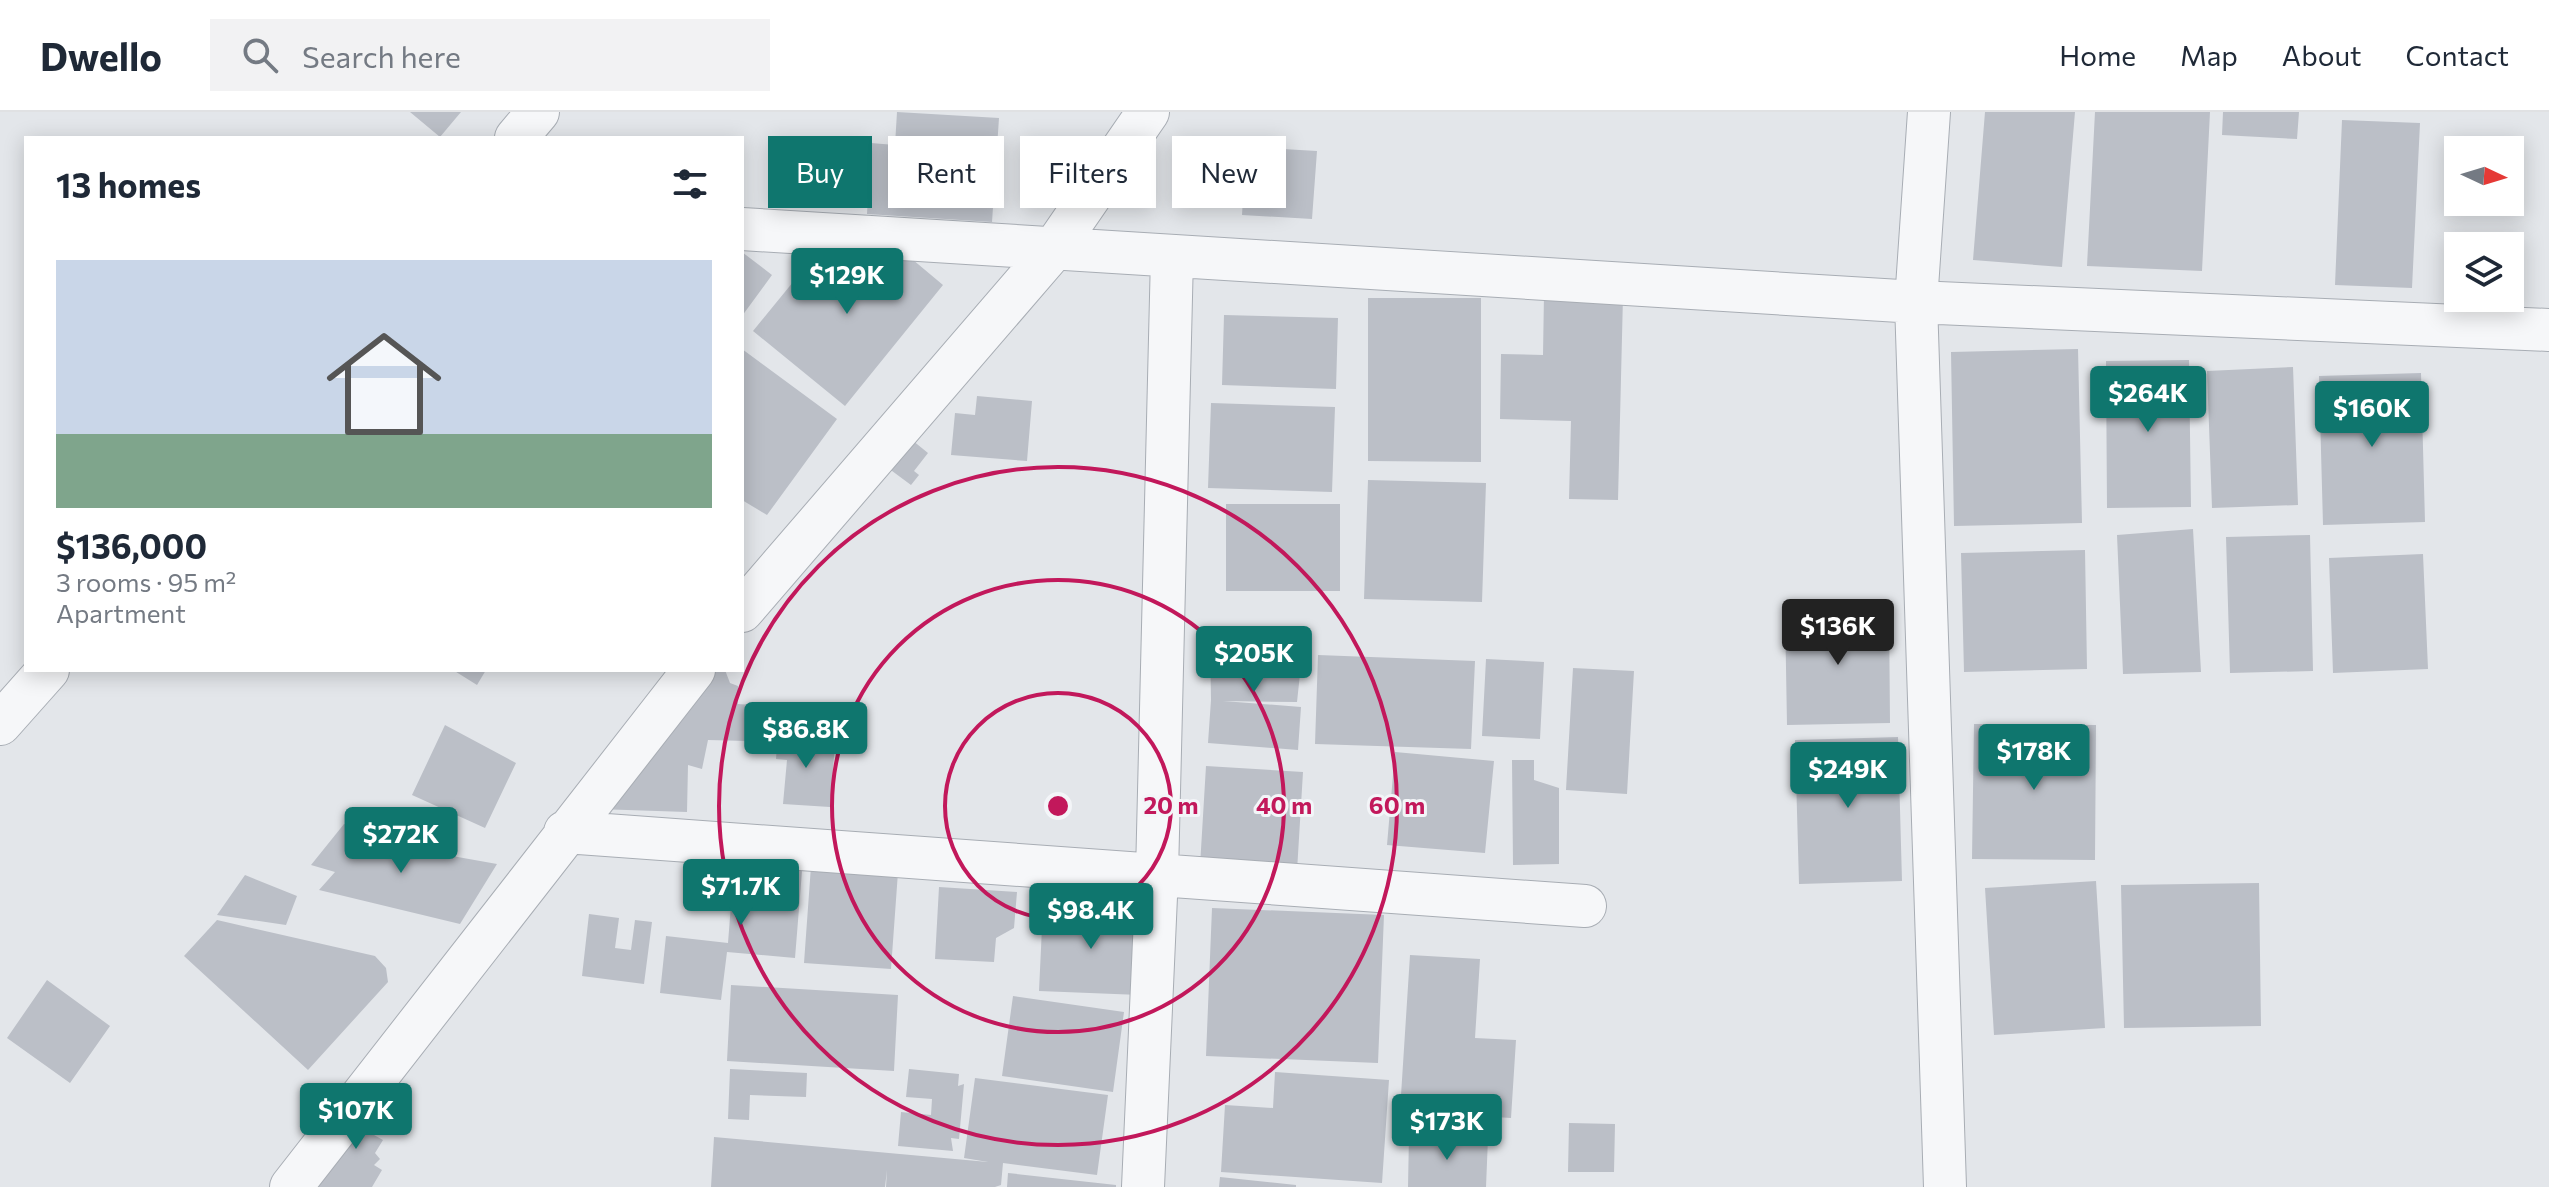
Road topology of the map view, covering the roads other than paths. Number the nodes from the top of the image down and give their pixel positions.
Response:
1 (538, 112) edge
2 (1148, 112) edge
3 (1929, 112) edge
4 (518, 136) edge
5 (744, 229) edge
6 (1053, 250) junction
7 (1172, 256) junction
8 (1916, 302) junction
9 (2549, 330) edge
10 (744, 609) edge
11 (46, 672) edge
12 (692, 672) edge
13 (0, 724) edge
14 (565, 832) junction
15 (1157, 874) junction
16 (1585, 906) dead end
17 (291, 1187) edge
18 (1143, 1187) edge
19 (1945, 1187) edge

1 - 4 street
2 - 6 street
3 - 8 street
5 - 6 street
6 - 7 street
6 - 10 street
7 - 8 street
7 - 15 street
8 - 9 street
8 - 19 street
11 - 13 street
12 - 14 street
14 - 15 street
14 - 17 street
15 - 16 street
15 - 18 street

